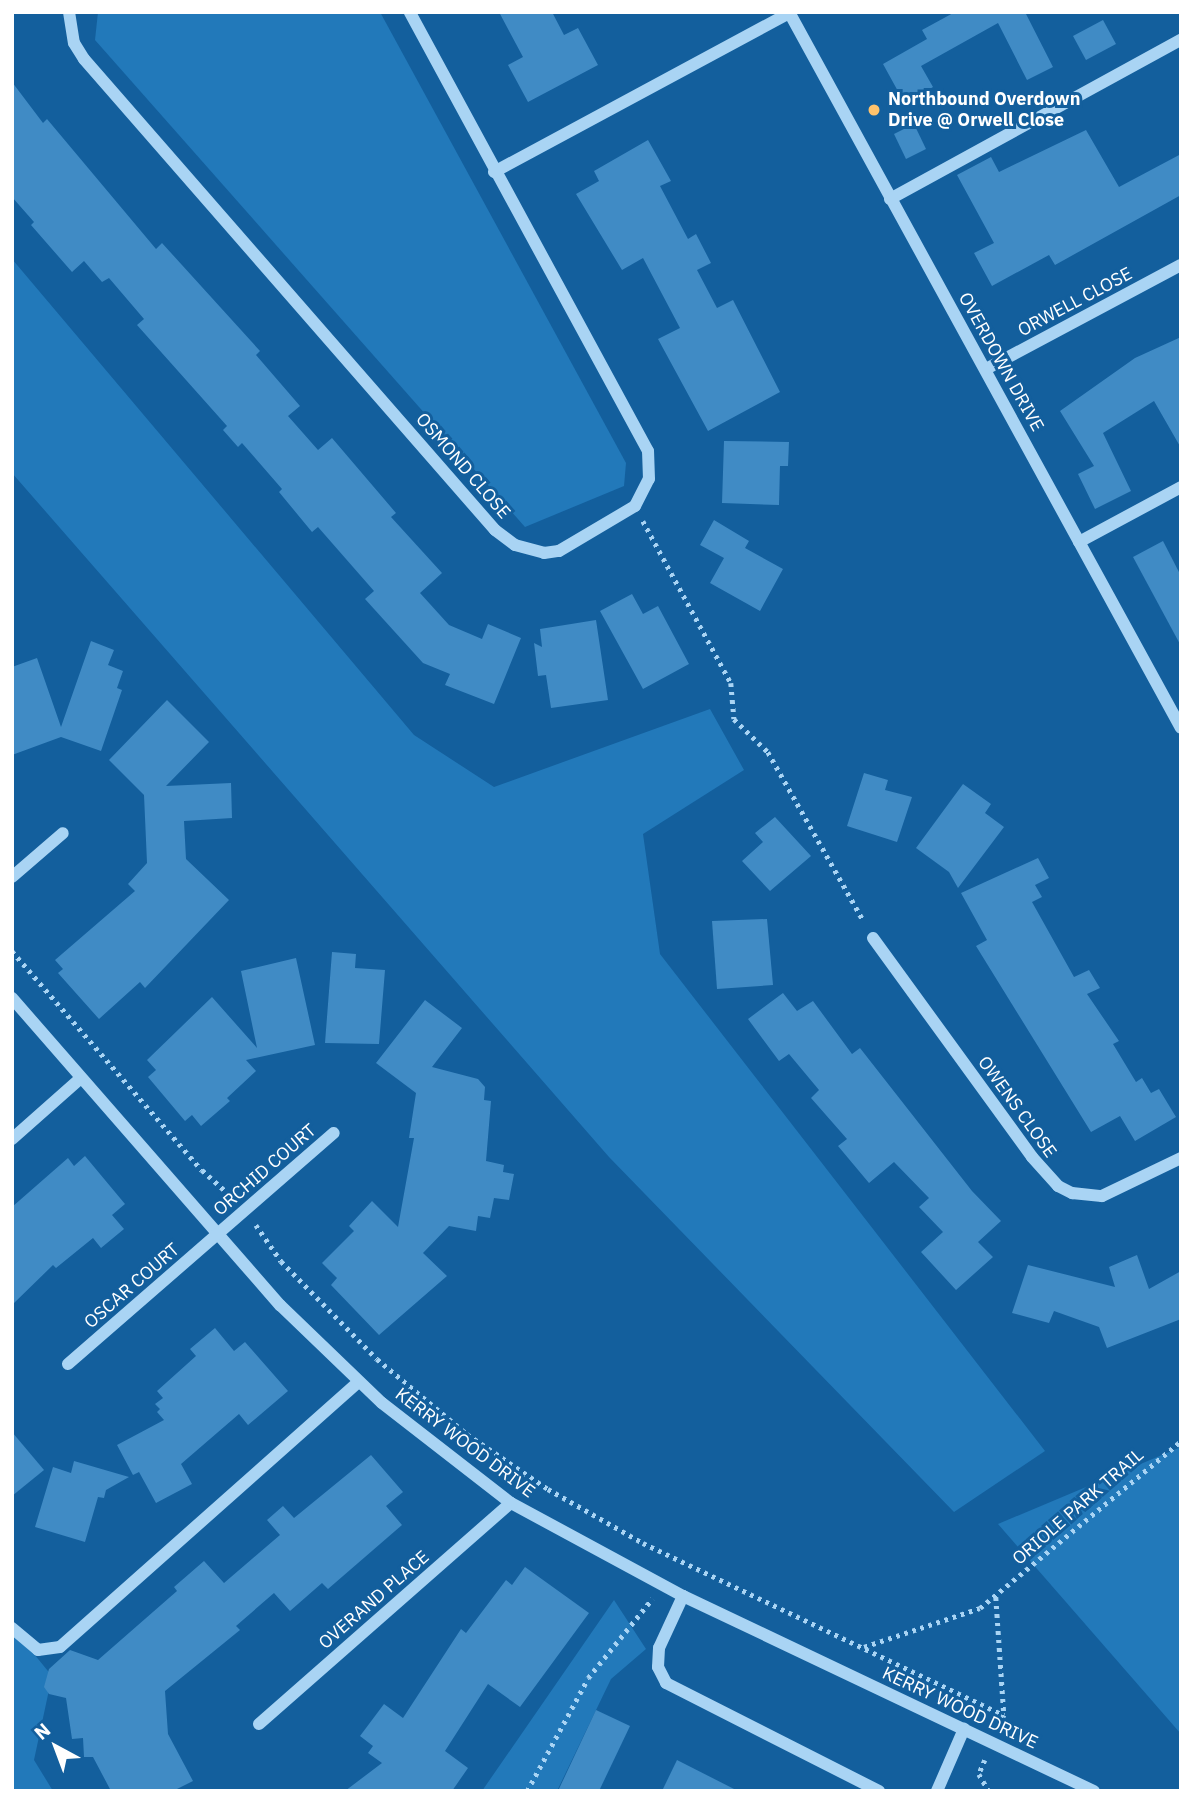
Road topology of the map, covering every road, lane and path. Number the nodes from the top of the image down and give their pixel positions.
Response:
1 (69, 12) edge
2 (410, 12) edge
3 (790, 13) edge
4 (1181, 40) edge
5 (494, 172) junction
6 (891, 199) junction
7 (1181, 265) edge
8 (986, 369) junction
9 (1181, 487) edge
10 (635, 506) junction
11 (1079, 542) junction
12 (1179, 719) edge
13 (63, 833) dead end
14 (12, 877) edge
15 (873, 938) joint
16 (12, 951) edge
17 (12, 998) edge
18 (81, 1078) junction
19 (334, 1133) dead end
20 (12, 1139) edge
21 (1181, 1158) edge
22 (215, 1177) dead end
23 (218, 1234) junction
24 (272, 1243) dead end
25 (68, 1364) dead end
26 (358, 1382) junction
27 (1181, 1441) edge
28 (511, 1503) junction
29 (664, 1586) junction
30 (683, 1596) junction
31 (996, 1597) junction
32 (12, 1628) edge
33 (863, 1647) junction
34 (259, 1724) dead end
35 (964, 1729) junction
36 (979, 1774) dead end
37 (527, 1791) edge
38 (879, 1791) edge
39 (937, 1791) edge
40 (989, 1791) edge
41 (1094, 1791) edge

1 - 10 street, OSMOND CLOSE
2 - 5 street
3 - 5 street
3 - 6 street, OVERDOWN DRIVE
4 - 6 street
5 - 10 street
6 - 8 street, OVERDOWN DRIVE
7 - 8 street, ORWELL CLOSE
8 - 11 street, OVERDOWN DRIVE
9 - 11 street
10 - 15 path
11 - 12 street, OVERDOWN DRIVE
13 - 14 street
15 - 21 street, OWENS CLOSE
16 - 22 path
17 - 18 street, KERRY WOOD DRIVE
18 - 20 street
18 - 23 street, KERRY WOOD DRIVE
19 - 23 street, ORCHID COURT
23 - 25 street, OSCAR COURT
23 - 26 street, KERRY WOOD DRIVE
24 - 33 path
26 - 28 street, KERRY WOOD DRIVE
26 - 32 street
27 - 31 path, ORIOLE PARK TRAIL
28 - 29 street, KERRY WOOD DRIVE
28 - 34 street, OVERAND PLACE
29 - 30 street, KERRY WOOD DRIVE
29 - 37 path
30 - 35 street, KERRY WOOD DRIVE
30 - 38 street
31 - 33 path, ORIOLE PARK TRAIL
31 - 33 path
35 - 39 street
35 - 41 street, KERRY WOOD DRIVE
36 - 40 path

